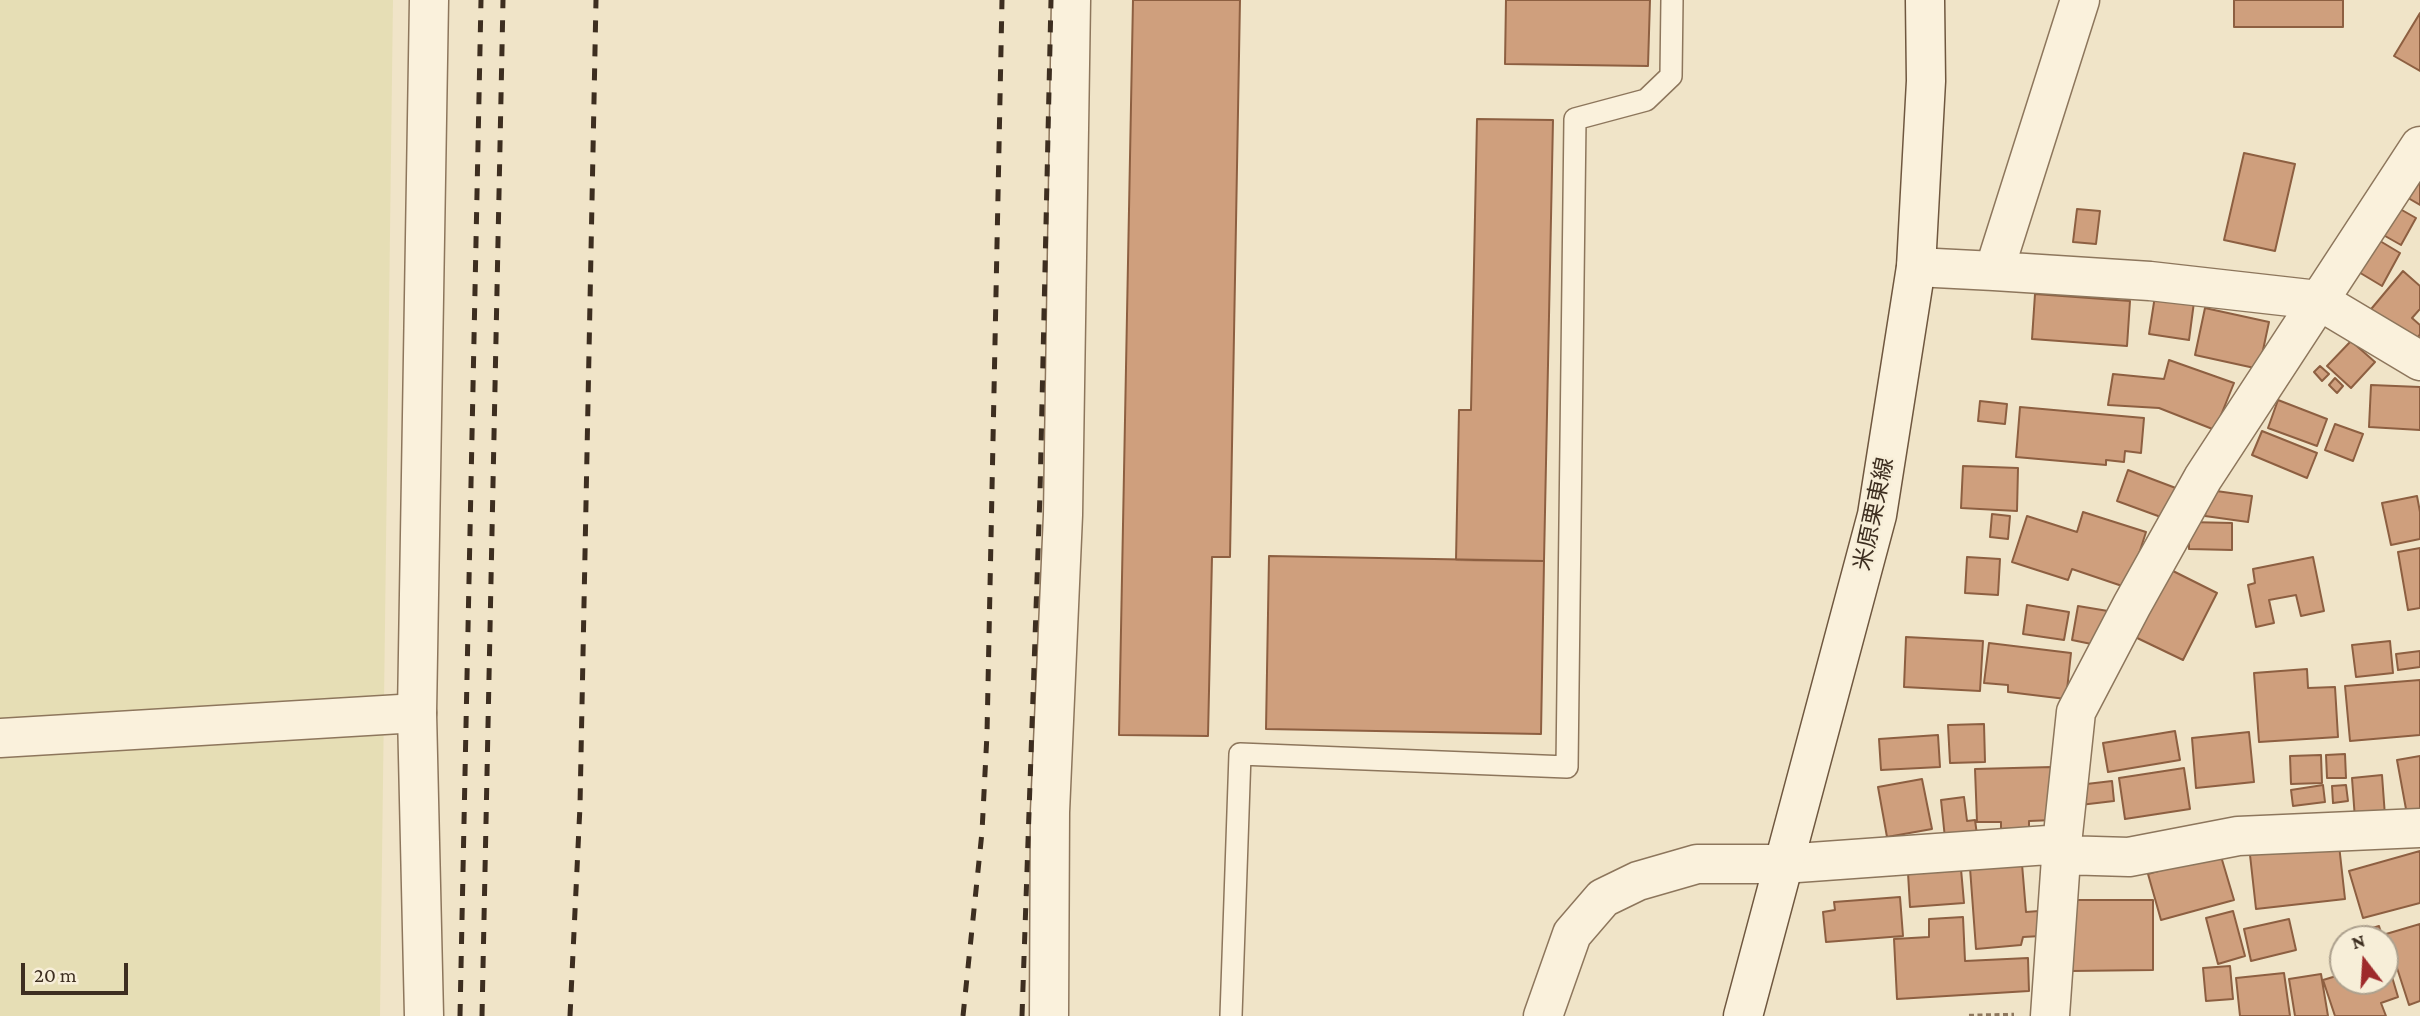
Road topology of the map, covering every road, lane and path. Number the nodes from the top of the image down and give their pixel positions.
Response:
1 (429, 0) edge
2 (1071, 0) edge
3 (1672, 0) edge
4 (1925, 0) edge
5 (2080, 0) edge
6 (2420, 146) edge
7 (1916, 267) junction
8 (1994, 271) junction
9 (2318, 300) junction
10 (2420, 361) edge
11 (417, 713) junction
12 (0, 738) edge
13 (2420, 828) edge
14 (2062, 850) junction
15 (1783, 864) junction
16 (424, 1016) edge
17 (1049, 1016) edge
18 (1230, 1016) edge
19 (1543, 1016) edge
20 (1744, 1016) edge
21 (2050, 1016) edge

1 - 11 street
2 - 17 street
3 - 18 lane
4 - 7 street, 米原栗東線
5 - 8 street
6 - 9 street
7 - 8 street
7 - 15 street, 米原栗東線
8 - 9 street
9 - 10 street
9 - 14 street
11 - 12 street
11 - 16 street
13 - 14 street
14 - 15 street
14 - 21 street
15 - 19 street
15 - 20 street, 米原栗東線

